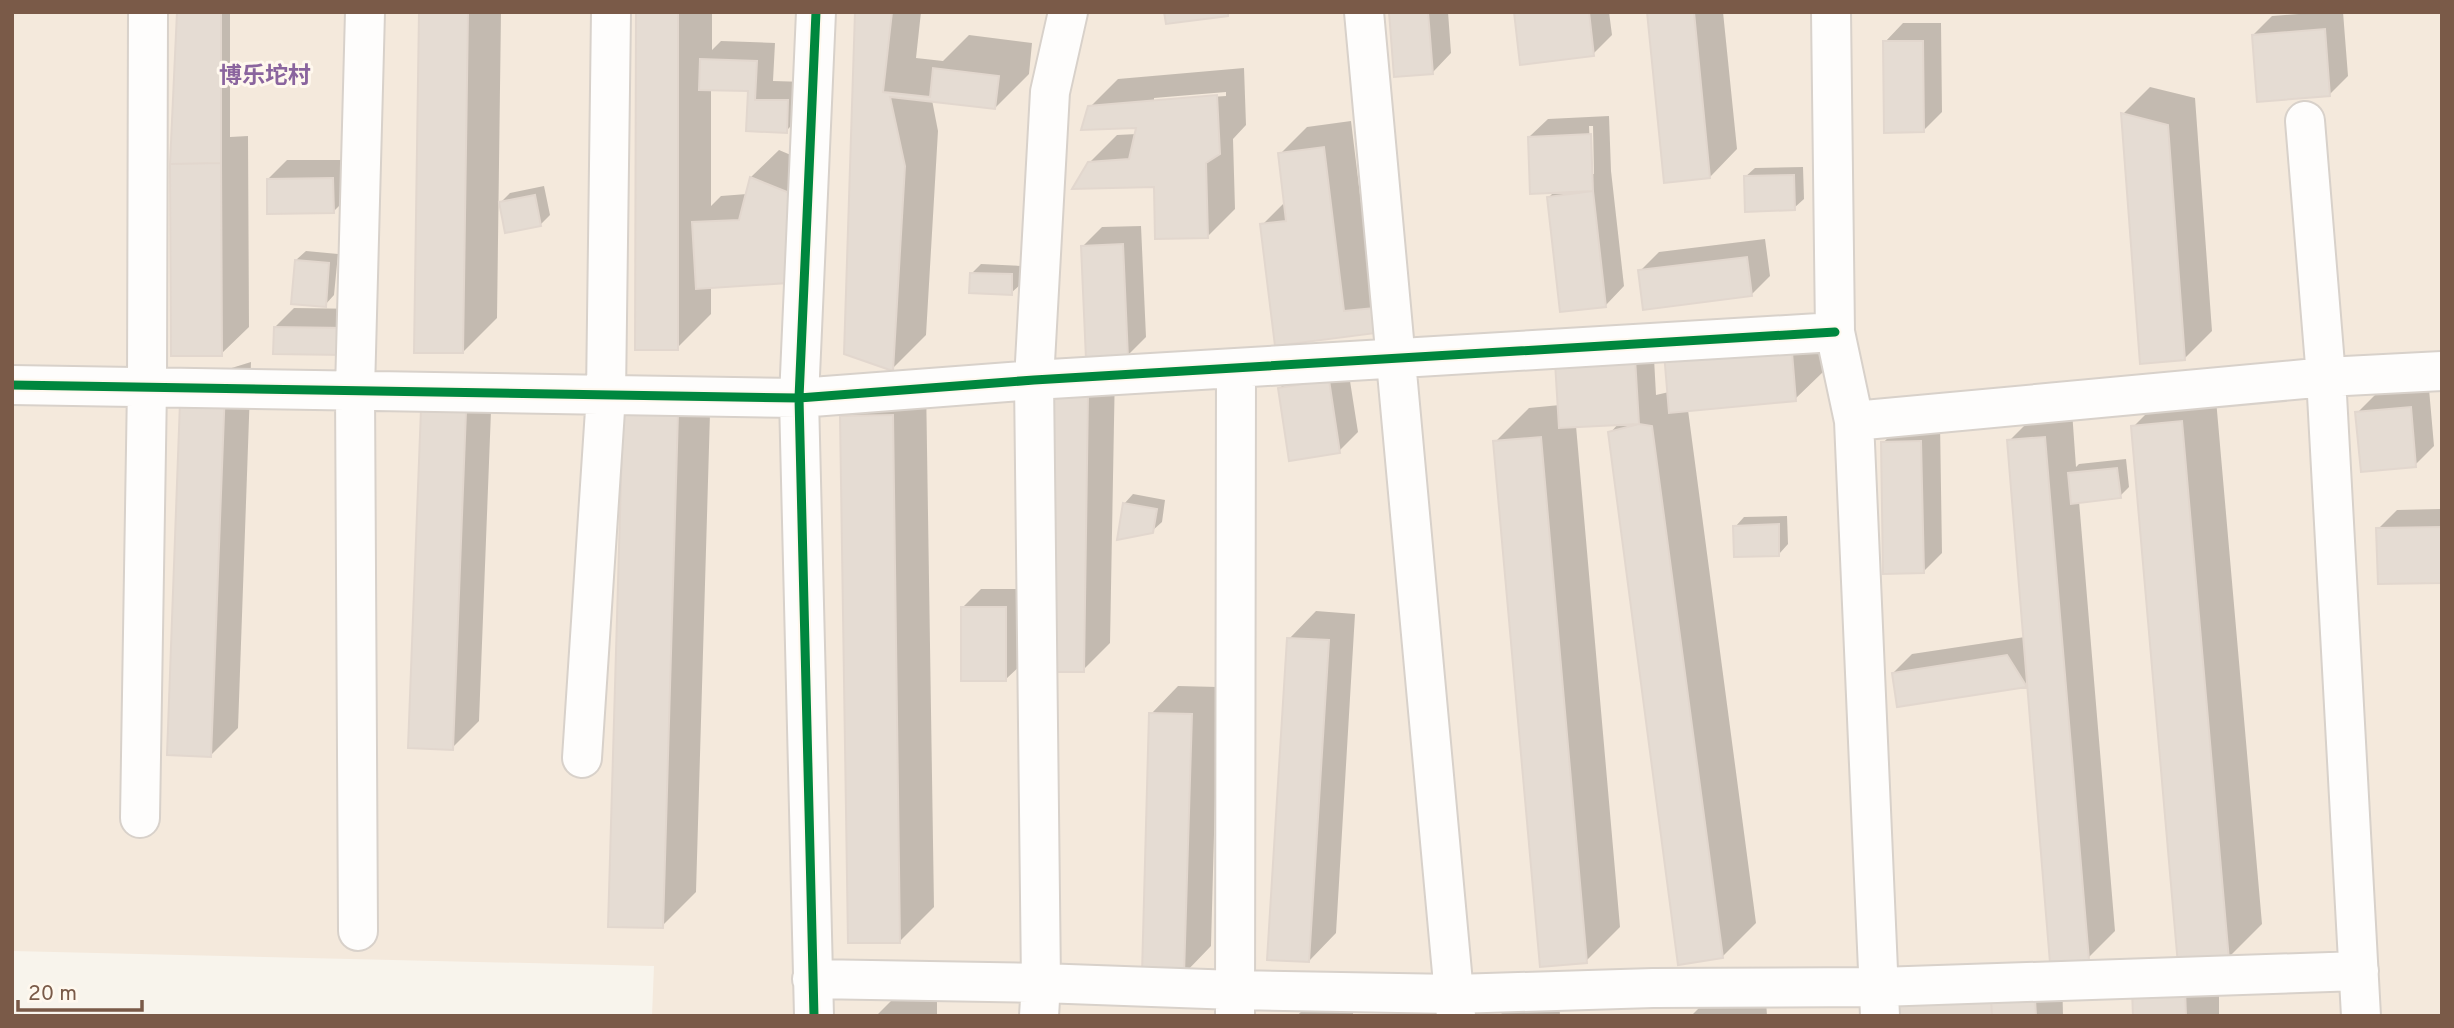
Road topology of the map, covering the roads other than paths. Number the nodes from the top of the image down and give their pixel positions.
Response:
1 (148, 12) edge
2 (365, 12) edge
3 (611, 12) edge
4 (816, 12) edge
5 (1068, 12) edge
6 (1363, 12) edge
7 (1831, 12) edge
8 (2305, 121) dead end
9 (1835, 332) junction
10 (1395, 358) junction
11 (1236, 368) junction
12 (2442, 371) edge
13 (2326, 377) junction
14 (1034, 380) junction
15 (12, 385) edge
16 (147, 387) junction
17 (355, 390) junction
18 (606, 395) junction
19 (799, 398) junction
20 (1854, 421) junction
21 (582, 758) dead end
22 (141, 818) dead end
23 (358, 932) dead end
24 (2359, 971) junction
25 (813, 998) edge
26 (1040, 999) edge
27 (1879, 1001) edge
28 (1654, 1002) edge
29 (1235, 1003) edge
30 (1455, 1005) edge
31 (2361, 1016) edge

1 - 16 street
2 - 17 street
3 - 18 street
4 - 19 street
5 - 14 street
6 - 10 street
7 - 9 street
8 - 13 street
9 - 10 street
9 - 20 street
10 - 11 street
10 - 30 street
11 - 14 street
11 - 29 street
12 - 13 street
13 - 20 street
13 - 24 street
14 - 19 street
14 - 26 street
15 - 16 street
16 - 17 street
16 - 22 street
17 - 18 street
17 - 23 street
18 - 19 street
18 - 21 street
19 - 25 street
20 - 27 street
24 - 27 street
24 - 31 street
25 - 26 street
26 - 29 street
27 - 28 street
28 - 30 street
29 - 30 street

